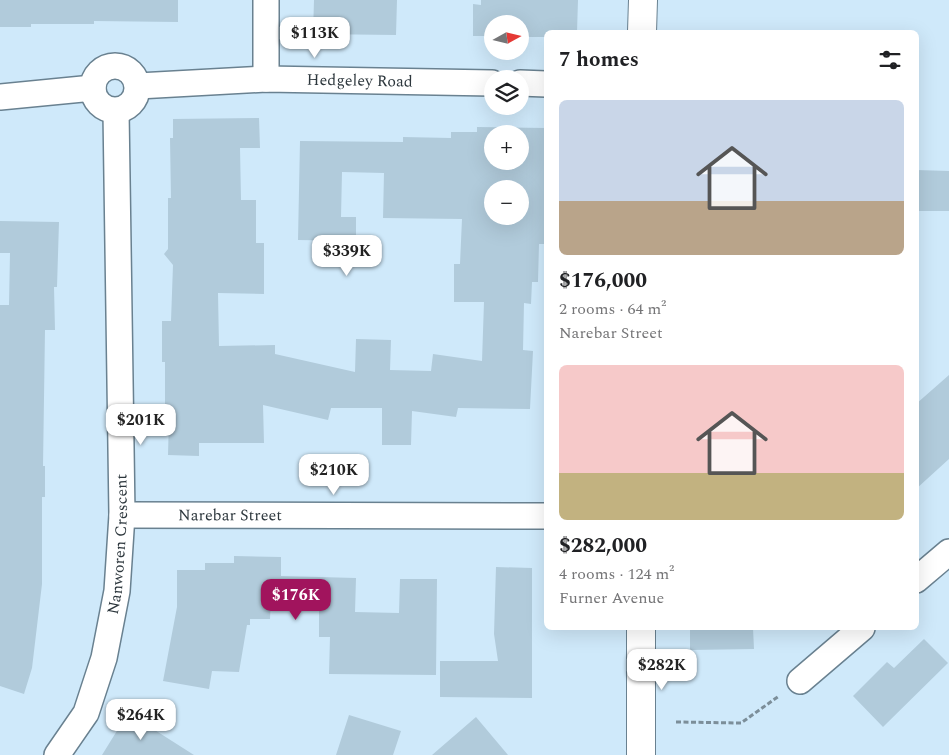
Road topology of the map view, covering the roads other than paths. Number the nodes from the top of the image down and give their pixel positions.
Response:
1 (266, 0) edge
2 (643, 0) edge
3 (642, 30) edge
4 (266, 78) junction
5 (484, 83) edge
6 (529, 83) edge
7 (544, 84) edge
8 (138, 86) junction
9 (93, 88) junction
10 (0, 97) edge
11 (116, 111) junction
12 (122, 515) junction
13 (544, 516) edge
14 (949, 552) edge
15 (919, 577) edge
16 (641, 630) edge
17 (860, 630) edge
18 (800, 682) road end
19 (57, 755) edge
20 (641, 755) edge

1 - 4 street
2 - 3 street
4 - 5 street, Hedgeley Road
4 - 8 street, Hedgeley Road
6 - 7 street
8 - 9 street
8 - 11 street
9 - 10 street
9 - 11 street
11 - 12 street, Nanworen Crescent
12 - 13 street, Narebar Street
12 - 19 street, Nanworen Crescent
14 - 15 street
16 - 20 street
17 - 18 street

